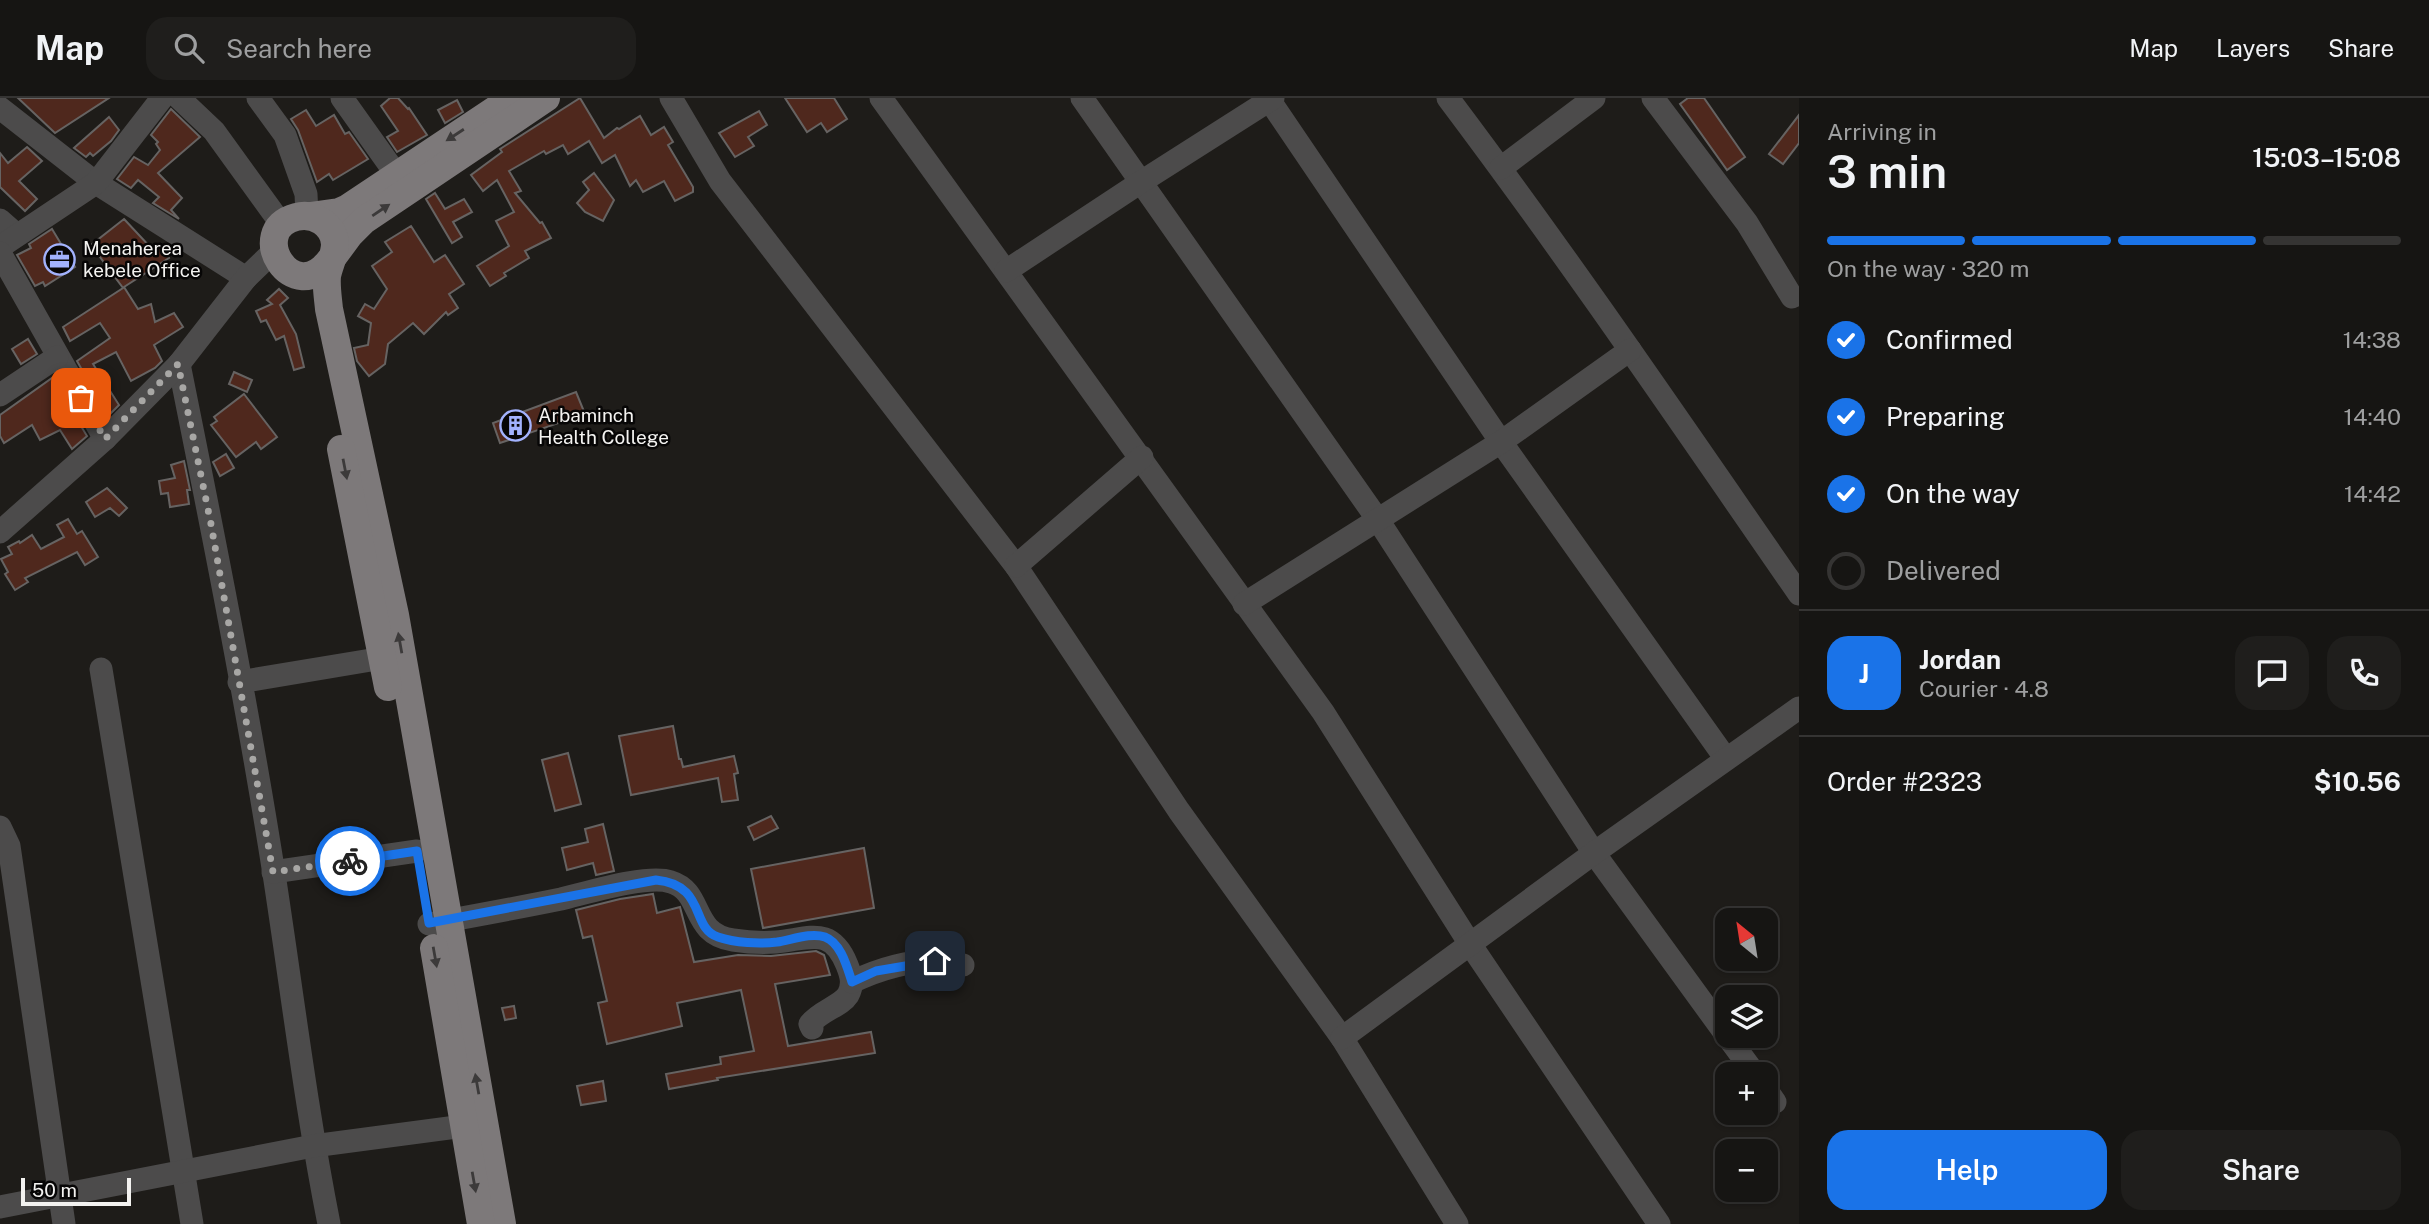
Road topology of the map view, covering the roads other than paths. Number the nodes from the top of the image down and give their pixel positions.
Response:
1 (162, 98) edge
2 (179, 98) edge
3 (258, 98) edge
4 (342, 98) edge
5 (511, 98) edge
6 (546, 98) edge
7 (671, 98) edge
8 (881, 98) edge
9 (1082, 98) edge
10 (1448, 98) edge
11 (1594, 98) edge
12 (1653, 98) edge
13 (1270, 99) edge
14 (0, 108) edge
15 (1501, 168) junction
16 (396, 174) junction
17 (1141, 182) junction
18 (96, 183) junction
19 (6, 234) edge
20 (291, 235) junction
21 (0, 253) edge
22 (332, 258) junction
23 (1006, 271) junction
24 (246, 278) junction
25 (1792, 296) dead end
26 (1630, 350) junction
27 (58, 357) junction
28 (178, 364) junction
29 (0, 395) edge
30 (105, 439) junction
31 (1501, 442) junction
32 (1142, 457) junction
33 (1378, 520) junction
34 (0, 532) edge
35 (1016, 566) junction
36 (1799, 594) edge
37 (1244, 604) junction
38 (383, 658) junction
39 (101, 669) dead end
40 (239, 682) junction
41 (1799, 708) edge
42 (1726, 759) junction
43 (0, 827) edge
44 (417, 851) junction
45 (1594, 853) junction
46 (273, 872) junction
47 (439, 922) junction
48 (1470, 944) junction
49 (963, 965) dead end
50 (852, 982) junction
51 (1715, 1019) edge
52 (812, 1028) dead end
53 (1342, 1038) junction
54 (464, 1126) junction
55 (313, 1146) junction
56 (182, 1172) junction
57 (60, 1196) junction
58 (0, 1207) edge
59 (64, 1224) edge
60 (192, 1224) edge
61 (329, 1224) edge
62 (481, 1224) edge
63 (502, 1224) edge
64 (1457, 1224) edge
65 (1659, 1224) edge

1 - 18 street
2 - 20 street
3 - 20 street
4 - 16 street
5 -> 16 main road
22 -> 6 main road
7 - 35 street
8 - 23 street
9 - 17 street
10 - 15 street
11 - 15 street
12 - 25 street
13 - 17 street
13 - 31 street
14 - 18 street
15 - 26 street
16 - 20 main road
17 - 23 street
17 - 33 street
18 - 19 street
18 - 24 street
20 - 22 main road
20 - 22 main road
20 - 24 street
20 -> 38 main road
21 - 27 street
47 -> 22 main road
23 - 32 street
24 - 28 street
26 - 31 street
26 - 36 street
27 - 29 street
27 - 30 street
28 - 30 street
28 - 40 street
30 - 34 street
31 - 33 street
31 - 42 street
32 - 35 street
32 - 37 street
33 - 37 street
33 - 45 street
35 - 53 street
37 - 48 street
38 - 40 street
38 - 44 main road
39 - 56 street
40 - 46 street
41 - 42 street
42 - 45 street
43 - 57 street
44 - 46 street
44 - 47 main road
45 - 48 street
45 - 51 street
46 - 55 street
47 - 50 street
47 -> 54 main road
63 -> 47 main road
48 - 53 street
48 - 65 street
49 - 50 street
50 - 52 street
53 - 64 street
54 - 55 street
54 -> 62 main road
55 - 56 street
55 - 61 street
56 - 57 street
56 - 60 street
57 - 58 street
57 - 59 street

